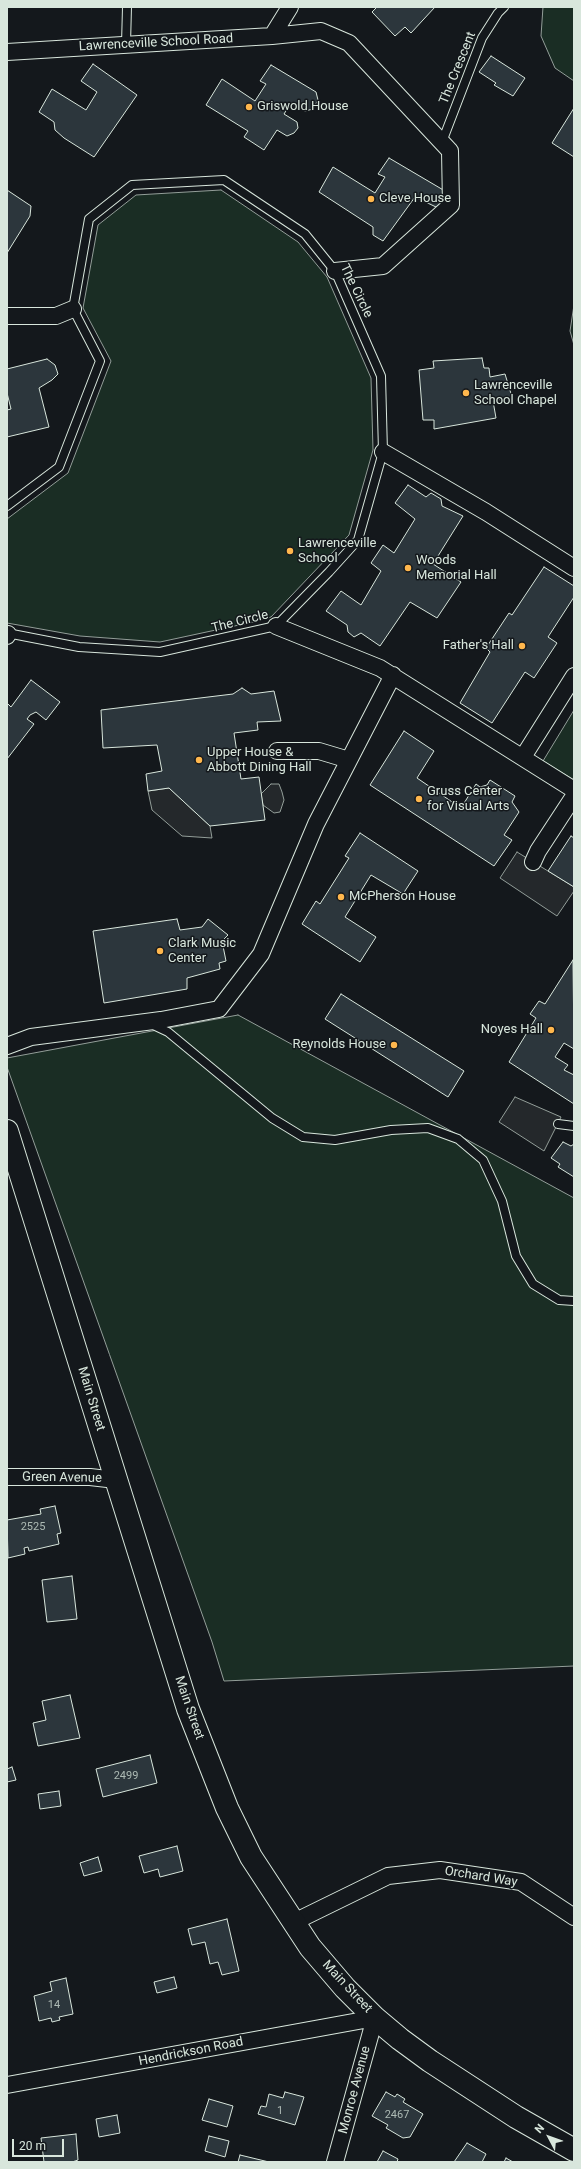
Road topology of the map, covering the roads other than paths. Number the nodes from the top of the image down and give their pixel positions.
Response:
1 (127, 7) edge
2 (290, 7) edge
3 (504, 7) edge
4 (272, 36) junction
5 (126, 44) junction
6 (7, 52) edge
7 (442, 142) junction
8 (335, 271) junction
9 (73, 309) junction
10 (7, 316) edge
11 (383, 452) junction
12 (7, 506) edge
13 (574, 568) edge
14 (276, 626) junction
15 (7, 634) edge
16 (393, 675) junction
17 (574, 676) edge
18 (277, 751) dead end
19 (523, 757) junction
20 (349, 760) junction
21 (574, 790) edge
22 (574, 796) edge
23 (533, 862) dead end
24 (138, 1022) junction
25 (7, 1046) edge
26 (558, 1124) dead end
27 (574, 1126) edge
28 (7, 1131) edge
29 (574, 1301) edge
30 (7, 1477) edge
31 (116, 1480) junction
32 (574, 1917) edge
33 (292, 1923) junction
34 (376, 2018) junction
35 (7, 2085) edge
36 (574, 2150) edge
37 (335, 2162) edge

1 - 5 lane
2 - 4 street
3 - 7 lane, The Crescent
4 - 5 street, Lawrenceville School Road
4 - 7 street, Lawrenceville School Road
5 - 6 street, Lawrenceville School Road
7 - 8 street, Lawrenceville School Road
8 - 9 lane, The Circle
8 - 11 lane, The Circle
9 - 10 street
9 - 12 lane
11 - 13 street
11 - 14 lane, The Circle
14 - 15 lane, The Circle
14 - 16 street
16 - 19 street
16 - 20 street
17 - 19 street
18 - 20 street
19 - 21 street
20 - 24 street
22 - 23 street
24 - 25 street
24 - 29 lane
26 - 27 lane
28 - 31 highway, Main Street
30 - 31 street, Green Avenue
31 - 33 highway, Main Street
32 - 33 street, Orchard Way
33 - 34 highway, Main Street
34 - 35 street, Hendrickson Road
34 - 36 highway, Main Street
34 - 37 street, Monroe Avenue

